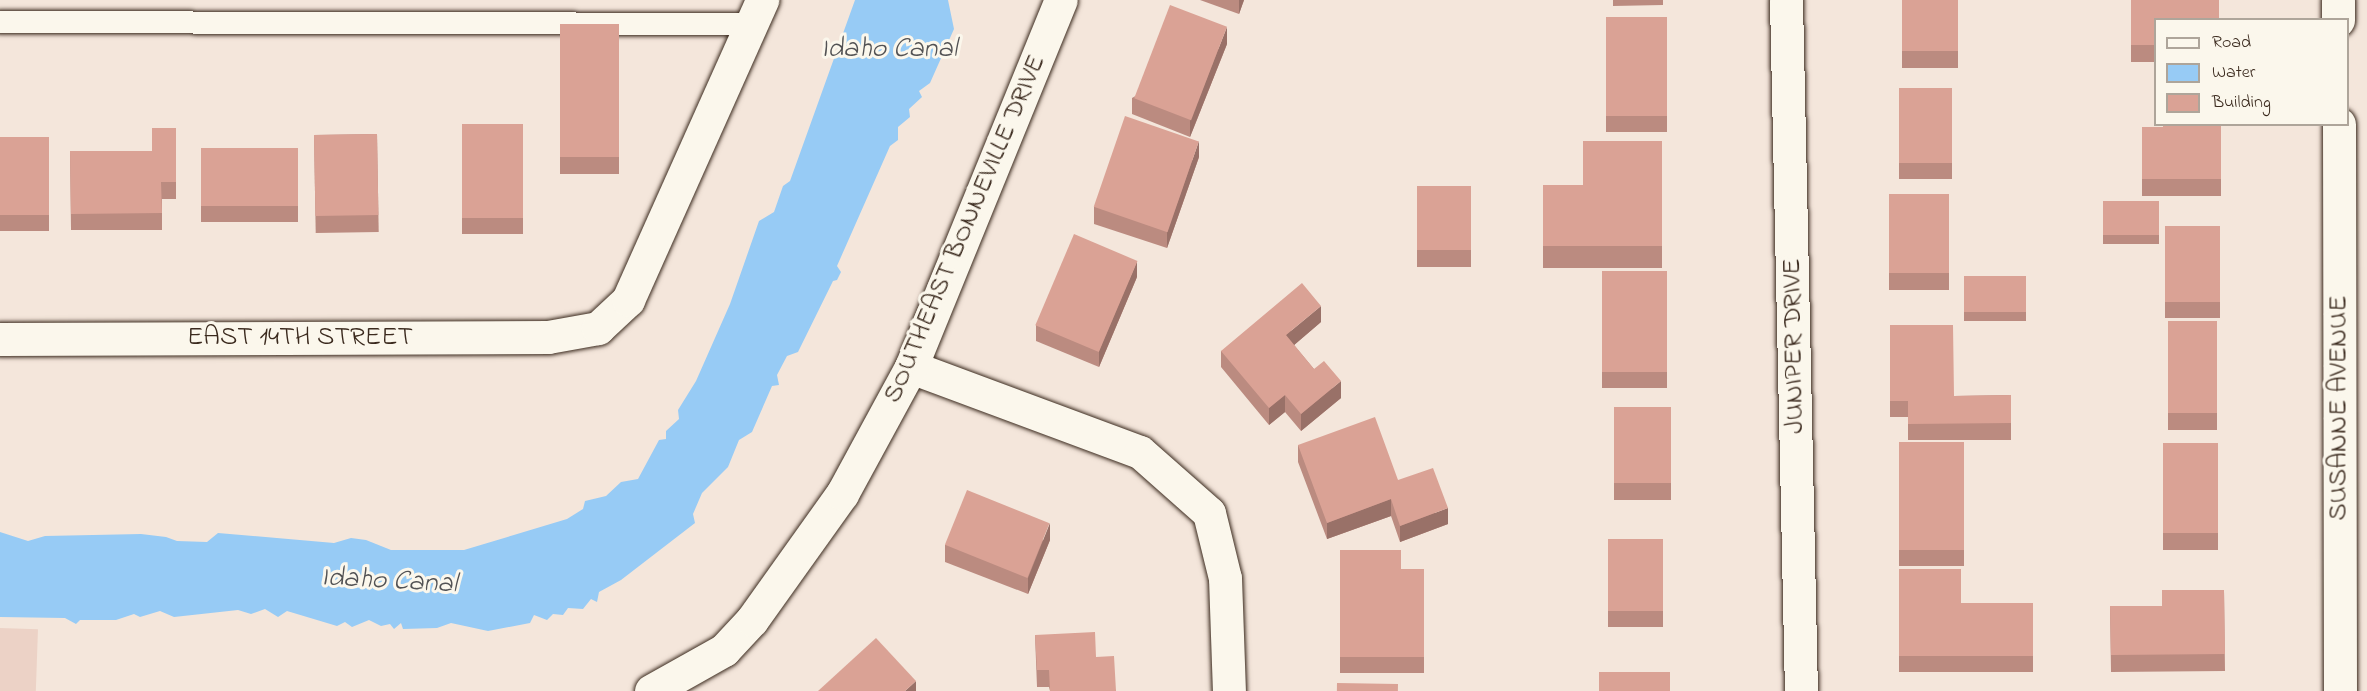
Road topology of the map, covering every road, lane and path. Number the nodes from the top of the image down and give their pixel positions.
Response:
1 (1061, 0) edge
2 (1786, 0) edge
3 (2338, 0) edge
4 (758, 12) edge
5 (2338, 18) edge
6 (0, 22) edge
7 (2339, 126) edge
8 (0, 339) edge
9 (911, 367) junction
10 (651, 691) edge
11 (1229, 691) edge
12 (1801, 691) edge
13 (2340, 691) edge

1 - 9 street, SOUTHEAST BONNEVILLE DRIVE
2 - 12 street, JUNIPER DRIVE
3 - 5 street
4 - 6 lane
4 - 8 street, EAST 14TH STREET
7 - 13 street, SUSANNE AVENUE
9 - 10 street, SOUTHEAST BONNEVILLE DRIVE
9 - 11 street

